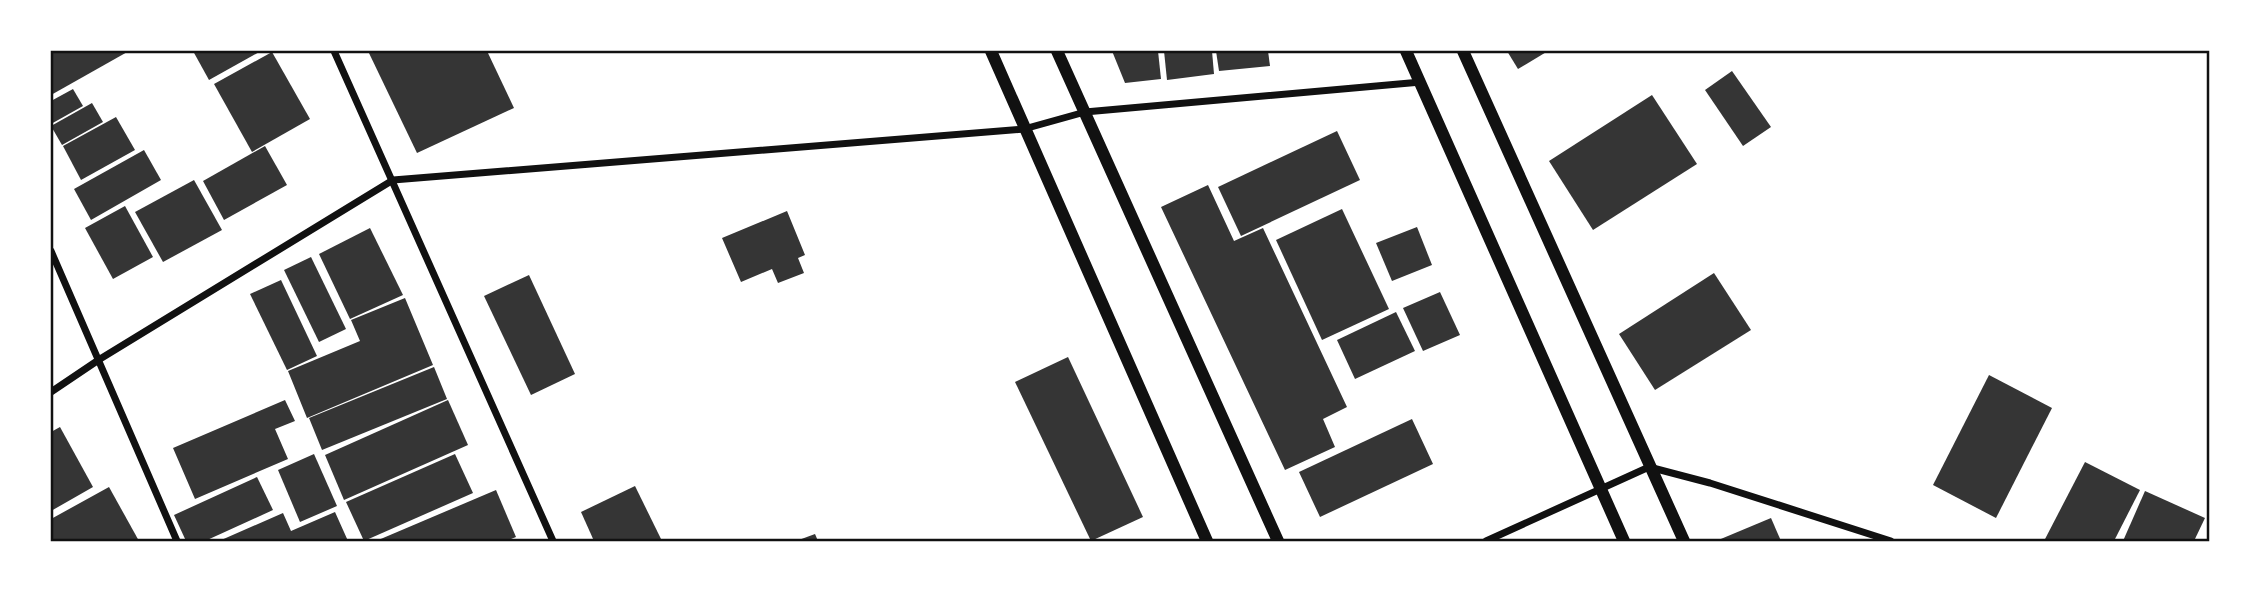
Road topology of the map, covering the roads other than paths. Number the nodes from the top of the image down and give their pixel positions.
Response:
1 (334, 51) edge
2 (991, 51) edge
3 (1057, 51) edge
4 (1406, 51) edge
5 (1463, 51) edge
6 (1421, 82) junction
7 (1085, 112) junction
8 (1024, 128) junction
9 (393, 180) junction
10 (51, 251) edge
11 (100, 359) junction
12 (51, 391) edge
13 (1649, 467) junction
14 (1601, 490) junction
15 (177, 541) edge
16 (553, 541) edge
17 (1206, 541) edge
18 (1278, 541) edge
19 (1486, 541) edge
20 (1624, 541) edge
21 (1684, 541) edge
22 (1891, 541) edge

1 - 9 street
2 - 8 street
3 - 7 street
4 - 6 street
5 - 13 street
6 - 7 street
6 - 14 street
7 - 8 street
7 - 18 street
8 - 9 street
8 - 17 street
9 - 11 street
9 - 16 street
10 - 11 street
11 - 12 street
11 - 15 street
13 - 14 street
13 - 21 street
13 - 22 street
14 - 19 street
14 - 20 street

